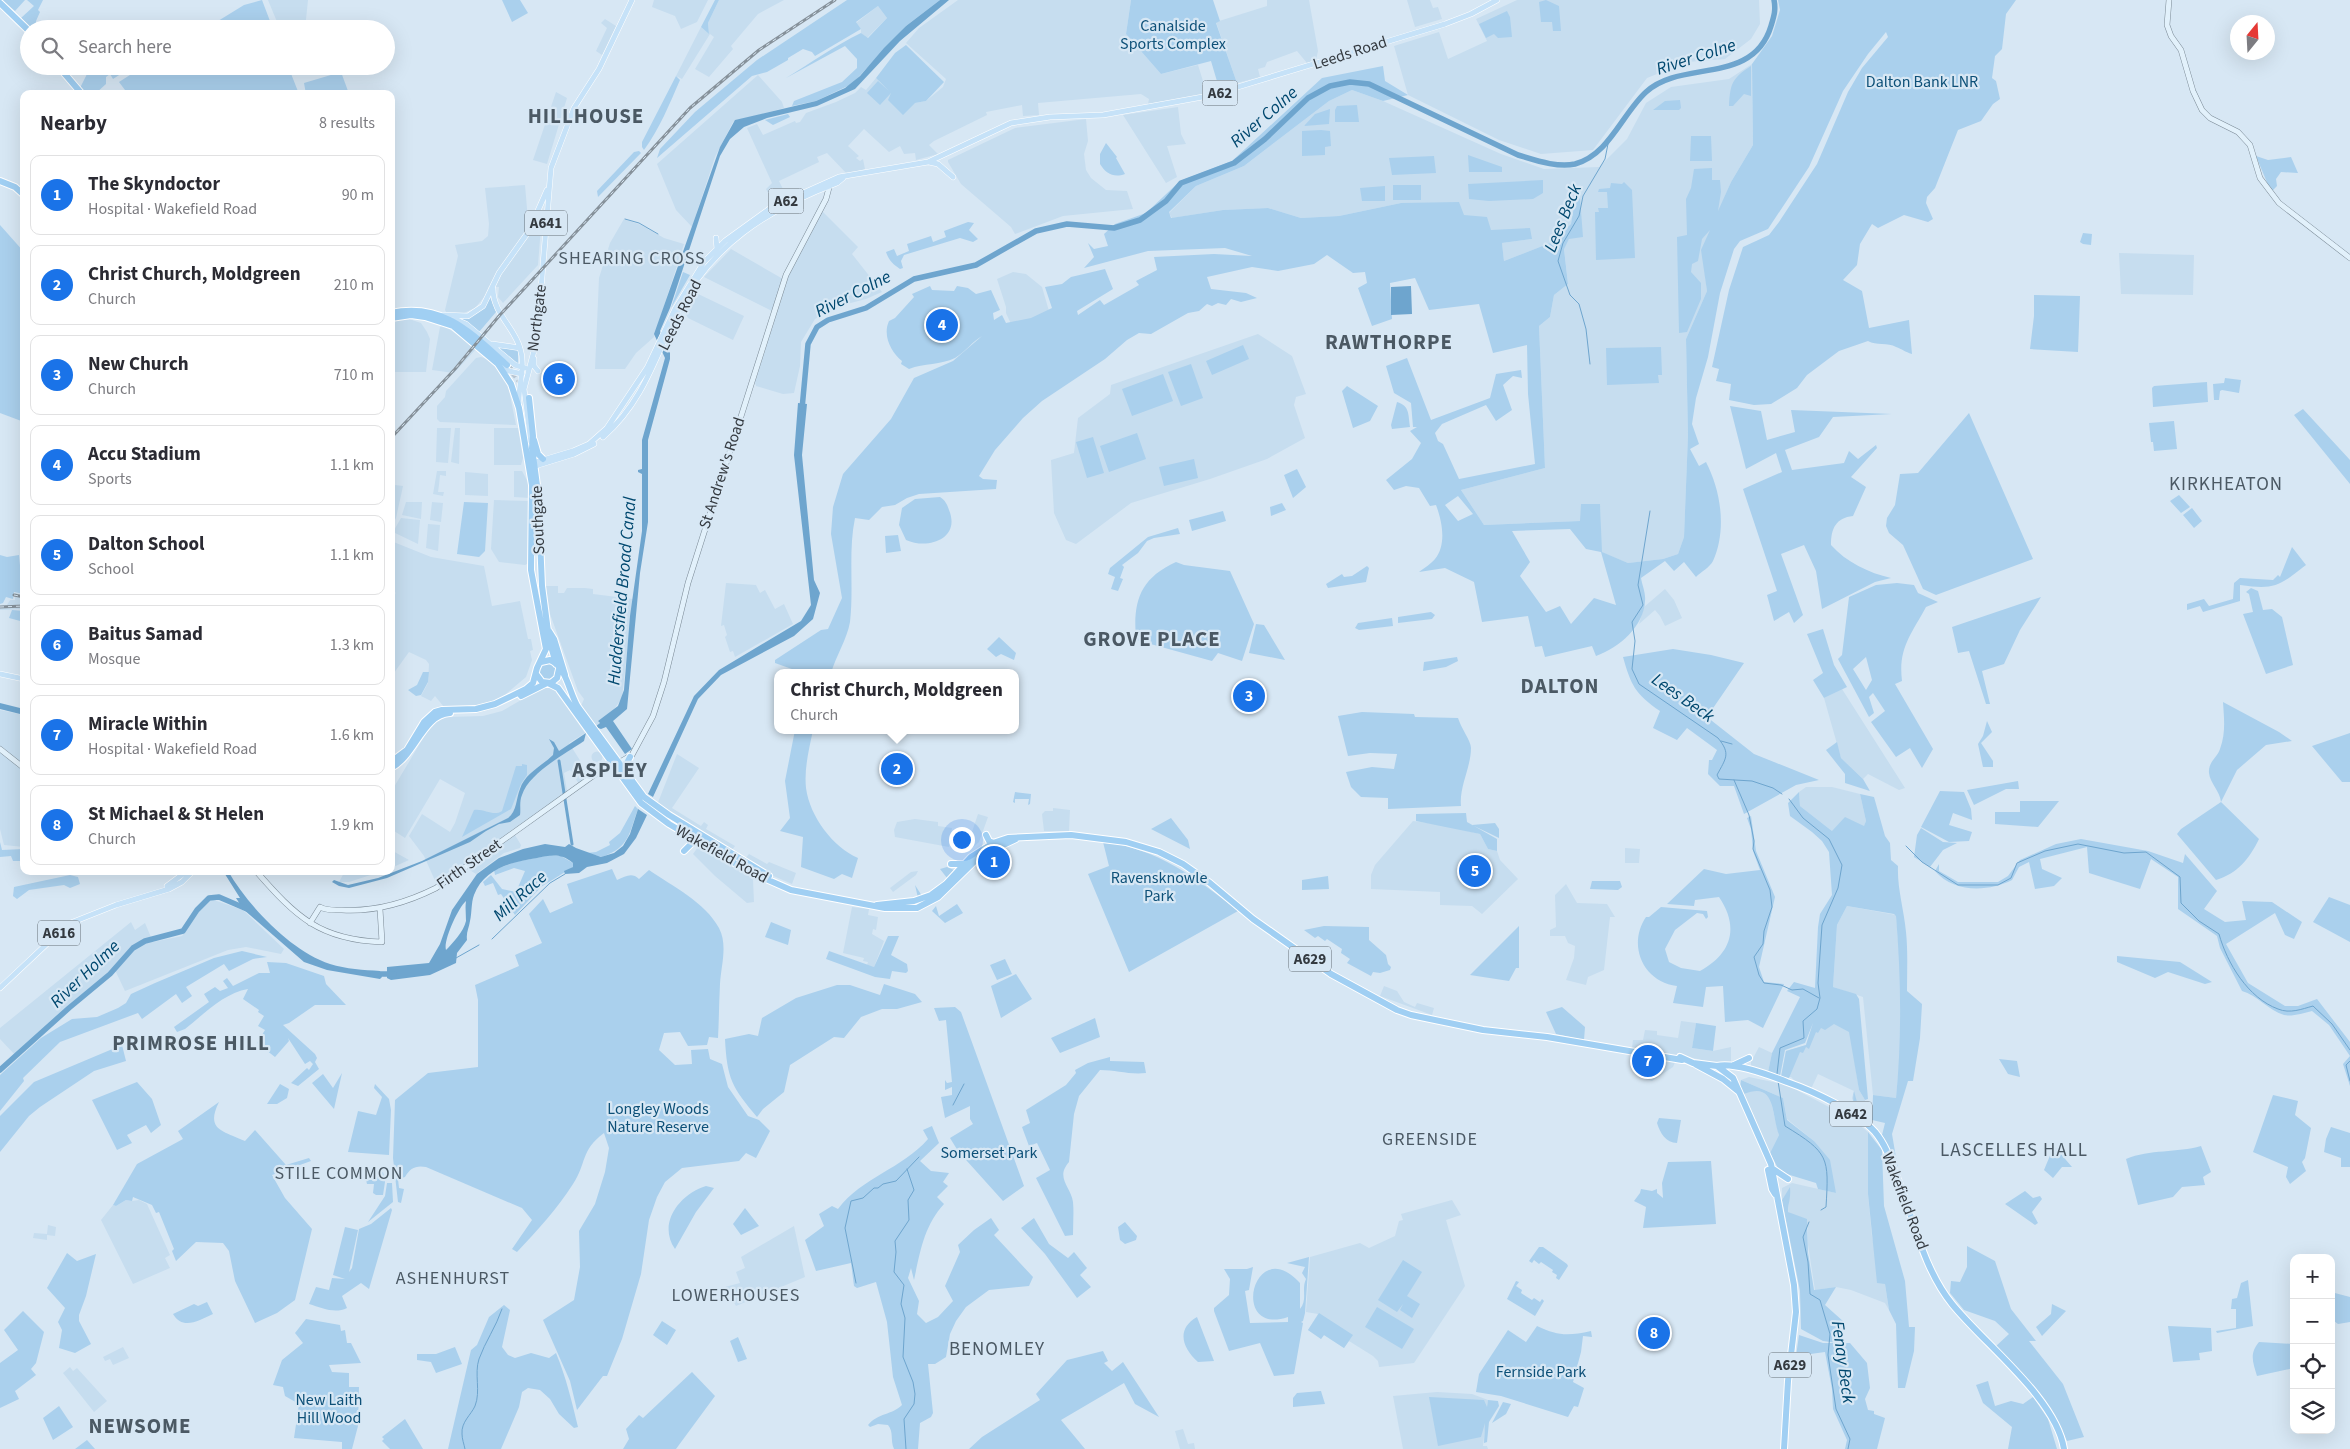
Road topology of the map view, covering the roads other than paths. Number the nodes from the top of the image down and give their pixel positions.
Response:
1 (632, 0) edge
2 (1497, 0) edge
3 (2169, 0) edge
4 (0, 3) edge
5 (20, 22) edge
6 (66, 75) edge
7 (79, 90) edge
8 (928, 162) junction
9 (953, 178) dead end
10 (0, 182) edge
11 (830, 184) junction
12 (549, 185) junction
13 (20, 192) edge
14 (716, 238) dead end
15 (716, 249) junction
16 (2350, 258) edge
17 (493, 287) junction
18 (395, 312) edge
19 (440, 314) junction
20 (395, 318) edge
21 (668, 328) junction
22 (489, 343) junction
23 (521, 349) junction
24 (659, 349) junction
25 (532, 352) junction
26 (498, 364) junction
27 (507, 365) tunnel mouth
28 (525, 371) junction
29 (538, 371) dead end
30 (529, 398) dead end
31 (519, 408) junction
32 (533, 436) junction
33 (532, 448) junction
34 (543, 459) junction
35 (533, 466) junction
36 (539, 542) junction
37 (532, 568) junction
38 (540, 573) junction
39 (549, 631) junction
40 (540, 662) junction
41 (557, 666) junction
42 (0, 674) edge
43 (536, 674) junction
44 (20, 678) edge
45 (567, 681) junction
46 (548, 683) junction
47 (0, 749) edge
48 (630, 756) junction
49 (395, 759) edge
50 (614, 764) junction
51 (20, 765) edge
52 (395, 765) edge
53 (626, 773) junction
54 (643, 800) junction
55 (652, 808) junction
56 (669, 815) junction
57 (687, 835) junction
58 (986, 835) dead end
59 (1016, 838) junction
60 (700, 842) junction
61 (993, 843) junction
62 (684, 851) dead end
63 (951, 864) dead end
64 (963, 864) junction
65 (182, 875) edge
66 (183, 875) edge
67 (260, 875) edge
68 (165, 889) junction
69 (797, 890) junction
70 (877, 904) junction
71 (915, 904) junction
72 (380, 909) junction
73 (310, 923) junction
74 (0, 988) edge
75 (1749, 1058) dead end
76 (1733, 1066) junction
77 (1714, 1068) junction
78 (1743, 1070) junction
79 (1724, 1073) junction
80 (1735, 1081) junction
81 (1738, 1092) junction
82 (1767, 1156) junction
83 (1772, 1168) junction
84 (1788, 1179) dead end
85 (1775, 1194) junction
86 (1784, 1449) edge
87 (2064, 1449) edge

1 - 12 main road, A641
2 - 8 main road, Leeds Road / A62
3 - 16 main road
4 - 5 highway
6 - 7 highway
8 - 9 main road
8 - 11 main road, Leeds Road / A62
10 - 13 highway
11 - 15 main road, Leeds Road / A62
11 - 21 main road, Leeds Road / A62
11 - 48 main road, St Andrew's Road
12 - 17 main road, A641
12 - 25 main road, Northgate / A641
14 - 15 main road
15 - 21 main road, Leeds Road / A62
17 - 19 main road, A641
17 - 23 main road
18 - 19 highway
19 - 22 main road
19 - 27 highway
20 - 26 highway, Southgate
21 - 24 main road, Leeds Road / A62
22 - 23 main road
22 - 28 main road
23 - 25 main road
23 - 28 main road
24 - 34 main road, Leeds Road
24 - 35 main road, Leeds Road / A62
25 - 28 main road, Northgate / A641
25 - 29 main road
26 - 28 main road
26 - 31 highway, Southgate
28 - 31 main road, Southgate
28 - 33 main road, Southgate
30 - 32 highway
31 - 35 highway, Southgate
32 - 33 highway
32 - 34 highway
33 - 35 highway, Southgate
34 - 35 main road, Leeds Road
35 - 36 highway, Southgate
35 - 37 highway, Southgate
36 - 37 highway
36 - 38 highway, Southgate
37 - 38 highway
37 - 40 highway, Southgate
38 - 39 highway, Southgate
39 - 41 highway, Southgate
39 - 45 highway
40 - 41 highway
40 - 43 highway
41 - 45 highway, A629
41 - 46 highway
42 - 44 main road
43 - 46 highway
43 - 49 highway
45 - 50 highway, A629
46 - 50 highway, A629
46 - 52 highway
47 - 51 main road
48 - 50 main road
48 - 53 highway
50 - 53 highway, A629
50 - 54 highway, A629
50 - 72 main road, Firth Street
53 - 54 highway, A629
54 - 55 highway, A629
55 - 56 highway, Wakefield Road / A629
55 - 57 highway, Wakefield Road / A629
56 - 57 highway
56 - 69 highway, Wakefield Road / A629
57 - 60 highway, Wakefield Road / A629
58 - 61 highway
59 - 61 highway, Wakefield Road / A629
59 - 71 highway, Wakefield Road / A629
59 - 77 highway, Wakefield Road / A629
60 - 62 highway
60 - 69 highway, Wakefield Road / A629
61 - 64 highway, Wakefield Road / A629
63 - 64 highway
64 - 71 highway, Wakefield Road / A629
65 - 68 main road, A616
66 - 68 main road, A616
67 - 73 main road
68 - 74 main road, A616
69 - 70 highway, Wakefield Road / A629
70 - 71 highway, Wakefield Road / A629
70 - 71 highway, Wakefield Road / A629
72 - 73 main road, Firth Street
72 - 73 main road
75 - 76 highway
76 - 77 highway, Wakefield Road / A642
76 - 78 highway, Wakefield Road / A642
77 - 79 highway, A629
77 - 81 highway, A629
78 - 79 highway, Wakefield Road / A642
78 - 80 highway
78 - 87 highway, Wakefield Road / A642
79 - 80 highway, A629
79 - 81 highway, A629
80 - 81 highway, A629
81 - 82 highway, A629
82 - 83 highway, A629
82 - 85 highway, A629
83 - 84 highway
83 - 85 highway, A629
85 - 86 highway, A629

